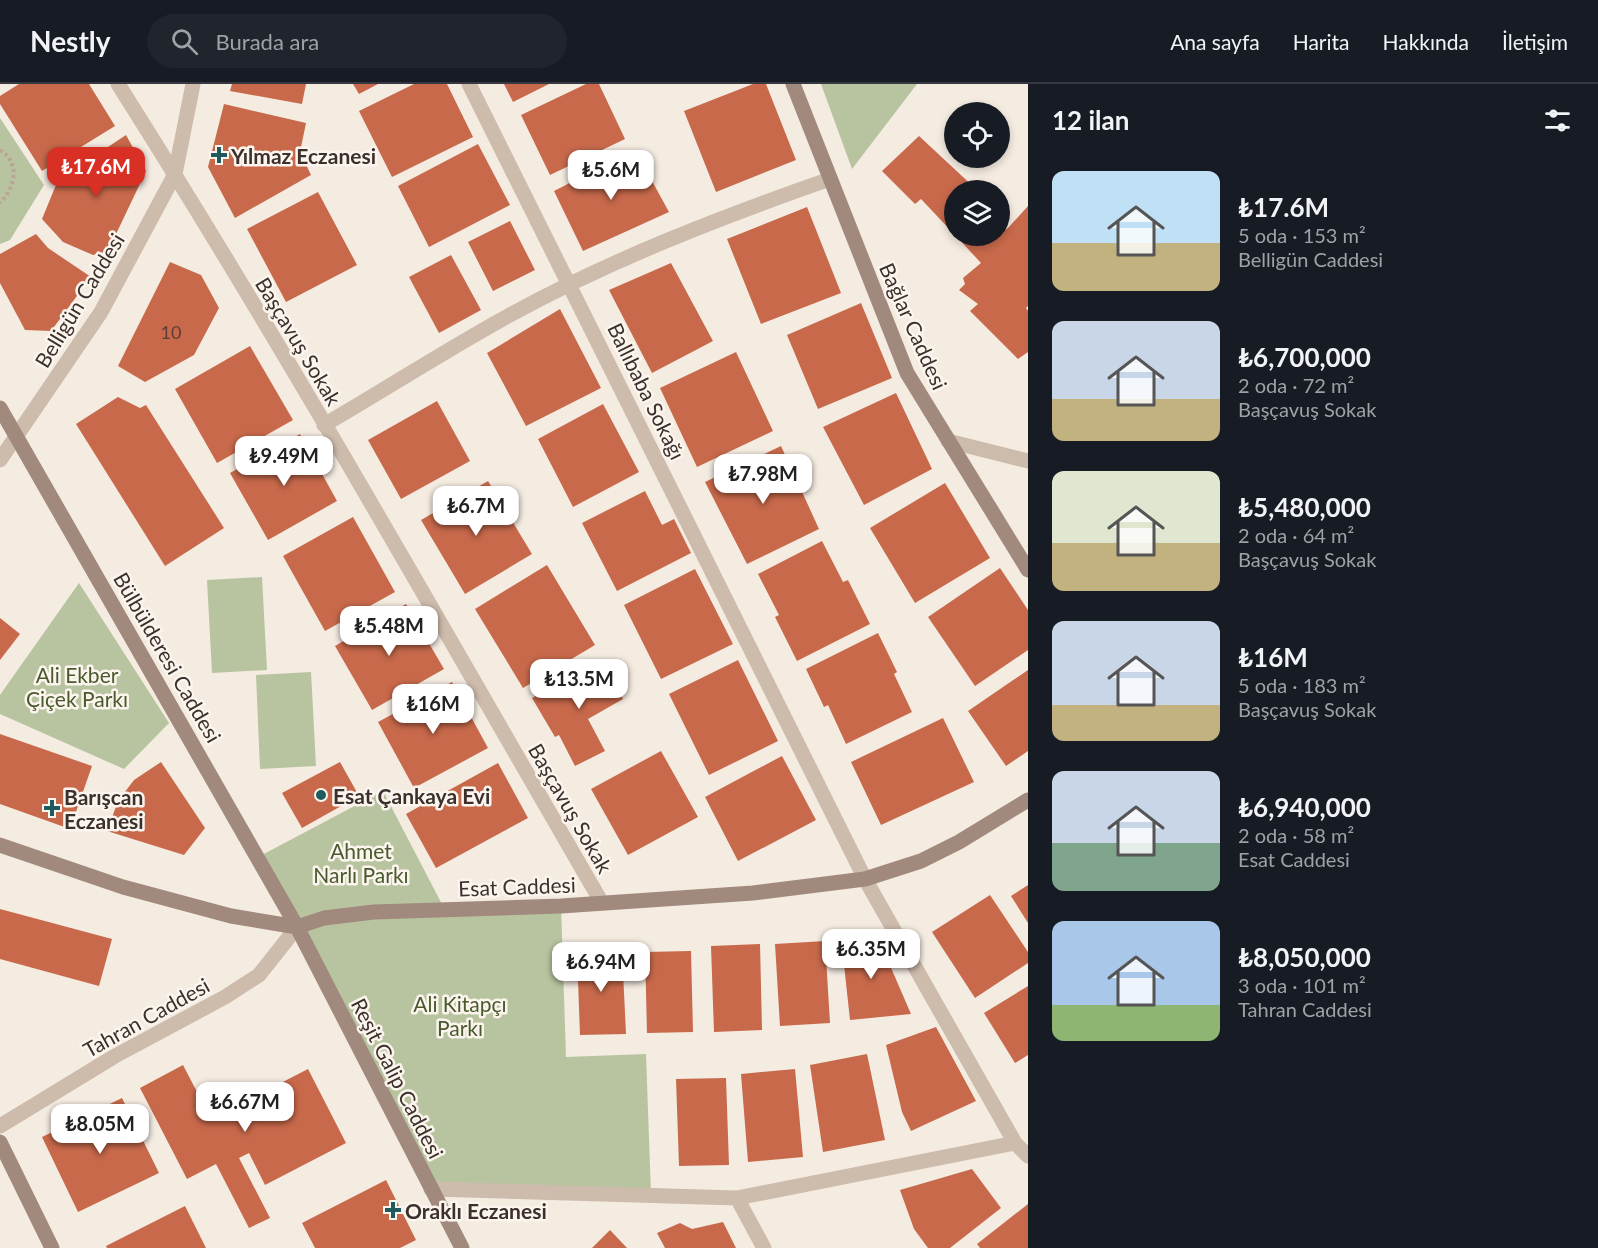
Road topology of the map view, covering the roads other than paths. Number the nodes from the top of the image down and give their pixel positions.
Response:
1 (118, 84) edge
2 (193, 84) edge
3 (469, 84) edge
4 (794, 84) edge
5 (175, 174) junction
6 (830, 179) junction
7 (570, 284) junction
8 (0, 408) edge
9 (324, 425) junction
10 (18, 438) junction
11 (948, 441) junction
12 (0, 460) edge
13 (1028, 461) edge
14 (1028, 570) edge
15 (1028, 800) edge
16 (0, 845) edge
17 (866, 879) junction
18 (602, 903) junction
19 (297, 927) junction
20 (0, 1126) edge
21 (0, 1142) edge
22 (1015, 1143) junction
23 (1028, 1156) edge
24 (431, 1189) junction
25 (737, 1198) junction
26 (52, 1248) edge
27 (462, 1248) edge
28 (764, 1248) edge

1 - 5 street, Başçavuş Sokak
2 - 5 street, Belligün Caddesi
3 - 7 street, Ballıbaba Sokağı
4 - 6 main road, Bağlar Caddesi
5 - 9 street, Başçavuş Sokak
5 - 10 street, Belligün Caddesi
6 - 7 street
6 - 11 main road, Bağlar Caddesi
7 - 9 street
7 - 17 street, Ballıbaba Sokağı
8 - 10 main road, Bülbülderesi Caddesi
9 - 18 street, Başçavuş Sokak
10 - 12 street, Belligün Caddesi
10 - 19 main road, Bülbülderesi Caddesi
11 - 13 street
11 - 14 main road, Bağlar Caddesi
15 - 17 main road, Esat Caddesi
16 - 19 main road, Esat Caddesi
17 - 18 main road, Esat Caddesi
17 - 22 street, Ballıbaba Sokağı
18 - 19 main road, Esat Caddesi
19 - 20 street, Tahran Caddesi
19 - 24 main road, Reşit Galip Caddesi
21 - 26 main road
22 - 23 street, Ballıbaba Sokağı
22 - 25 street
24 - 25 street
24 - 27 main road, Reşit Galip Caddesi
25 - 28 street

